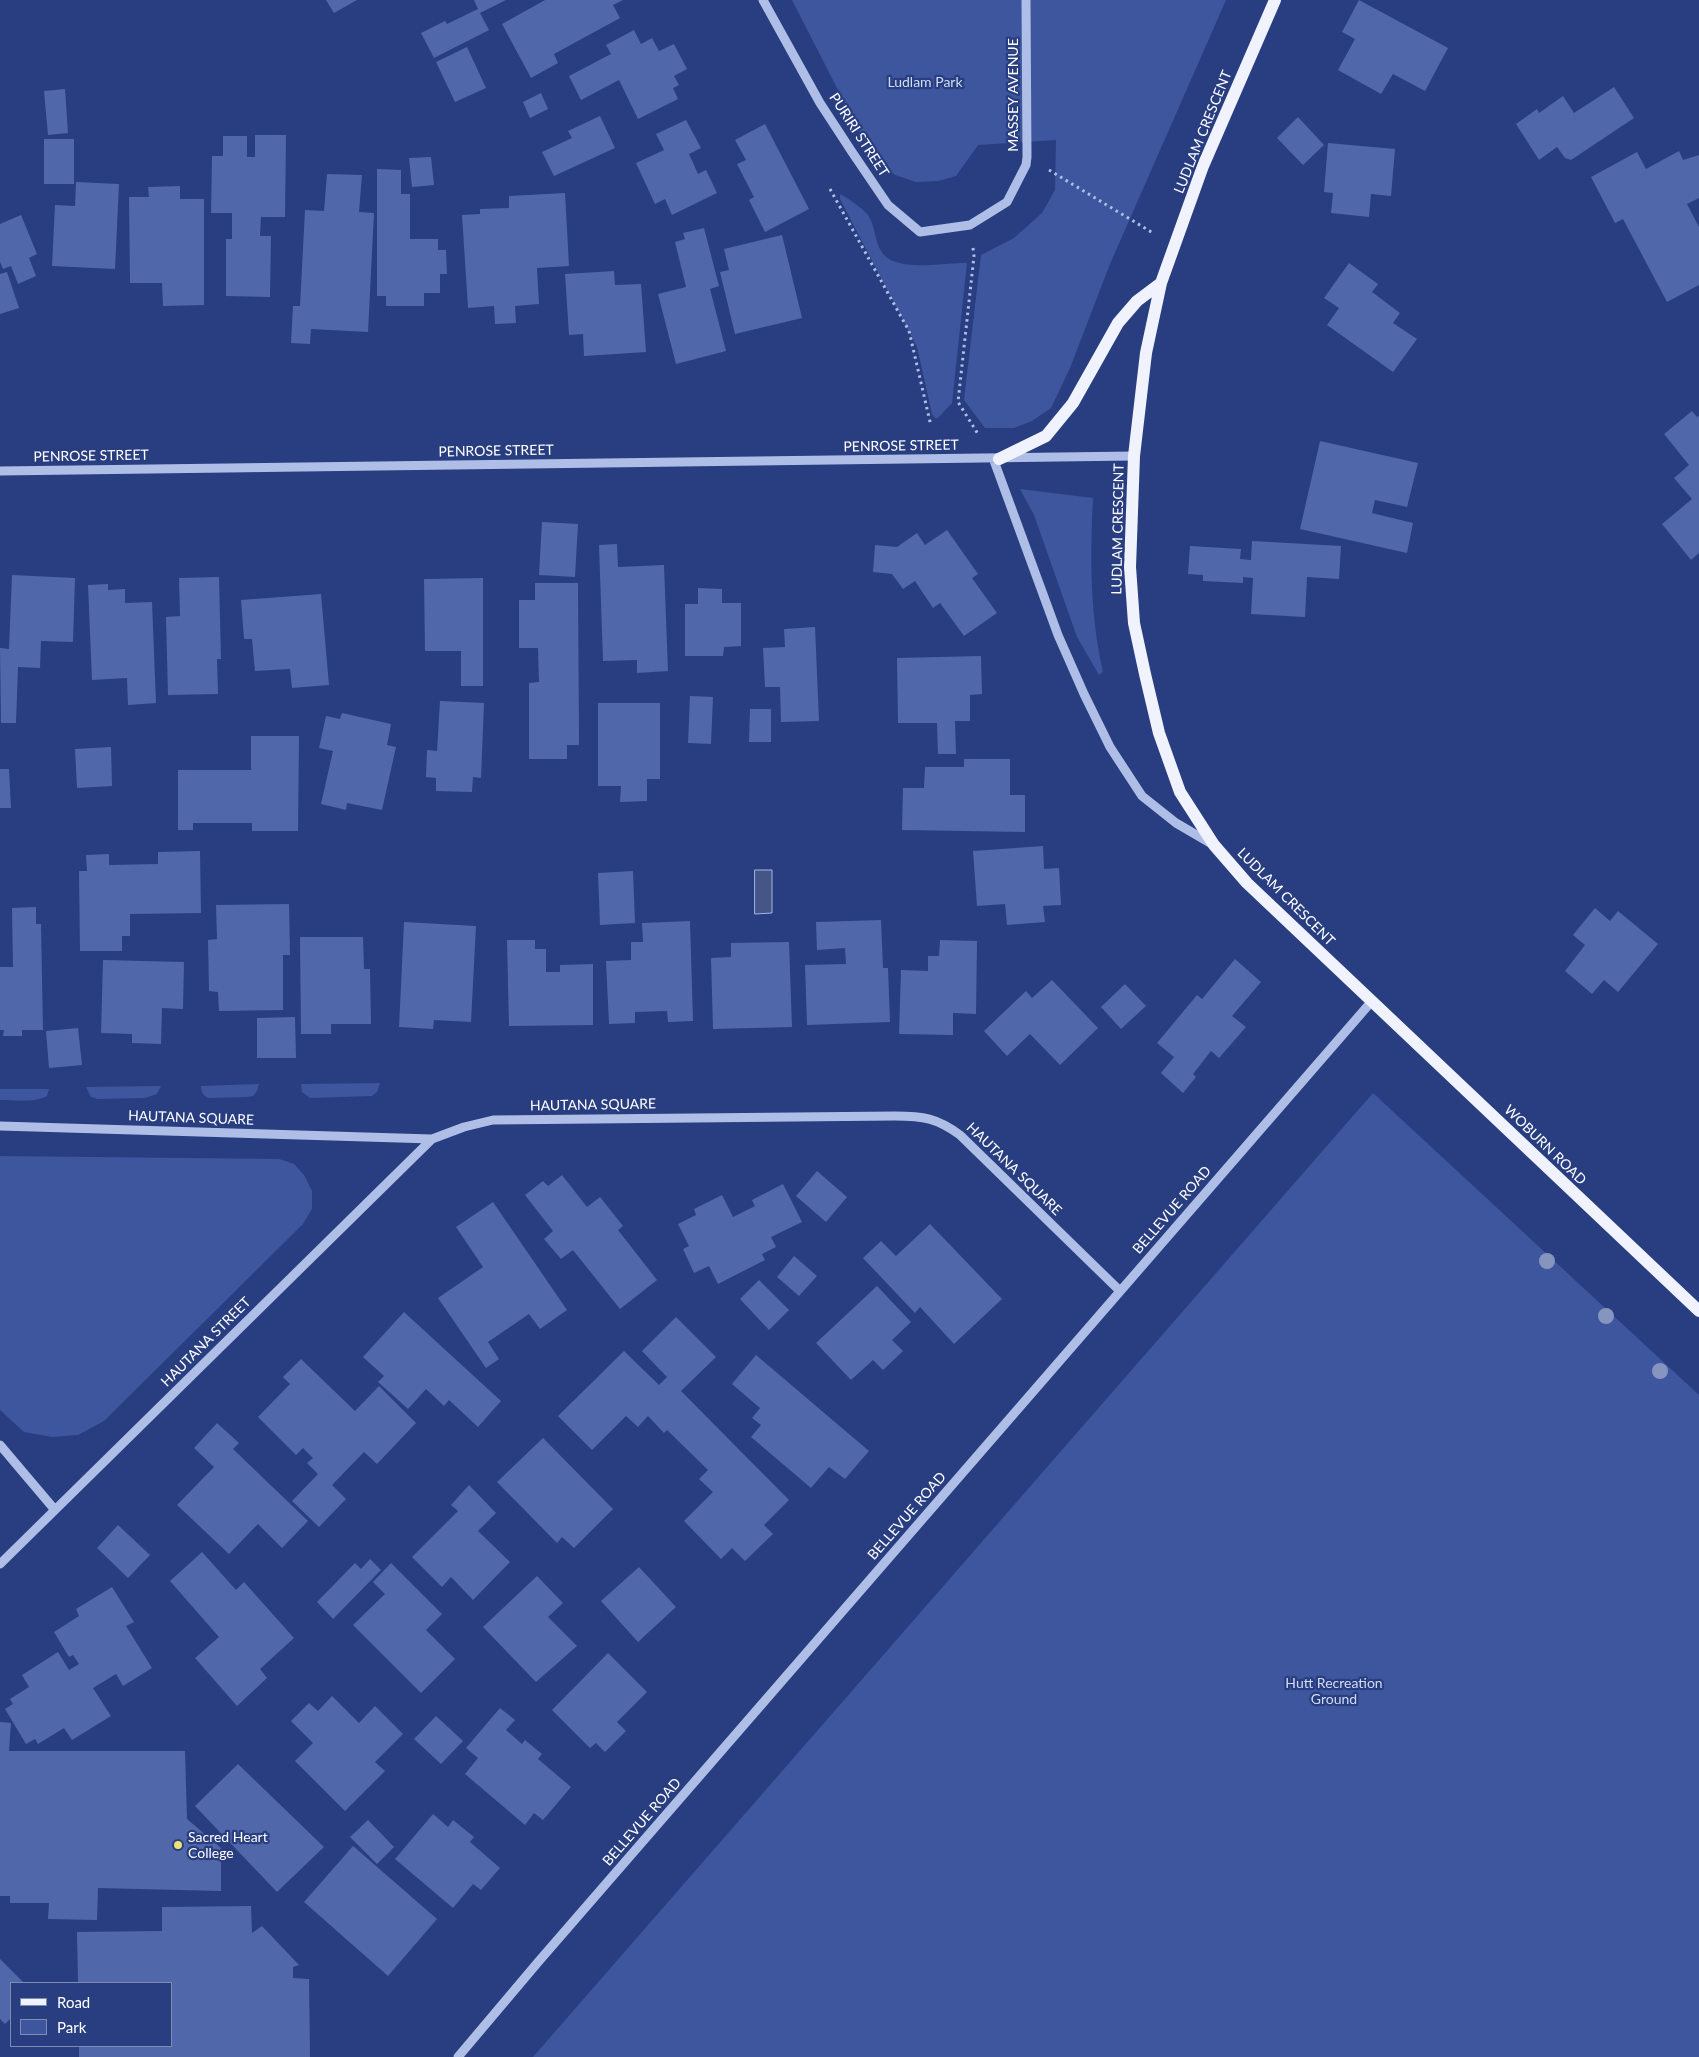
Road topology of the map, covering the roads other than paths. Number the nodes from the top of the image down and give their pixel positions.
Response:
1 (763, 0) edge
2 (1026, 0) edge
3 (1275, 0) edge
4 (970, 225) joint
5 (1162, 284) junction
6 (1134, 456) junction
7 (996, 458) junction
8 (0, 471) edge
9 (1214, 845) junction
10 (1372, 1001) junction
11 (0, 1126) edge
12 (432, 1138) junction
13 (1120, 1291) junction
14 (1699, 1311) edge
15 (0, 1445) edge
16 (54, 1510) junction
17 (0, 1564) edge
18 (458, 2057) edge

1 - 4 street, PURIRI STREET
2 - 4 street, MASSEY AVENUE
3 - 5 main road, LUDLAM CRESCENT
5 - 6 main road, LUDLAM CRESCENT
5 - 7 main road
6 - 7 street, PENROSE STREET
6 - 9 main road, LUDLAM CRESCENT
7 - 8 street, PENROSE STREET
7 - 9 street
9 - 10 main road, LUDLAM CRESCENT
10 - 13 street, BELLEVUE ROAD
10 - 14 main road, WOBURN ROAD
11 - 12 street, HAUTANA SQUARE
12 - 13 street, HAUTANA SQUARE
12 - 16 street, HAUTANA STREET
13 - 18 street, BELLEVUE ROAD
15 - 16 street
16 - 17 street, HAUTANA STREET

